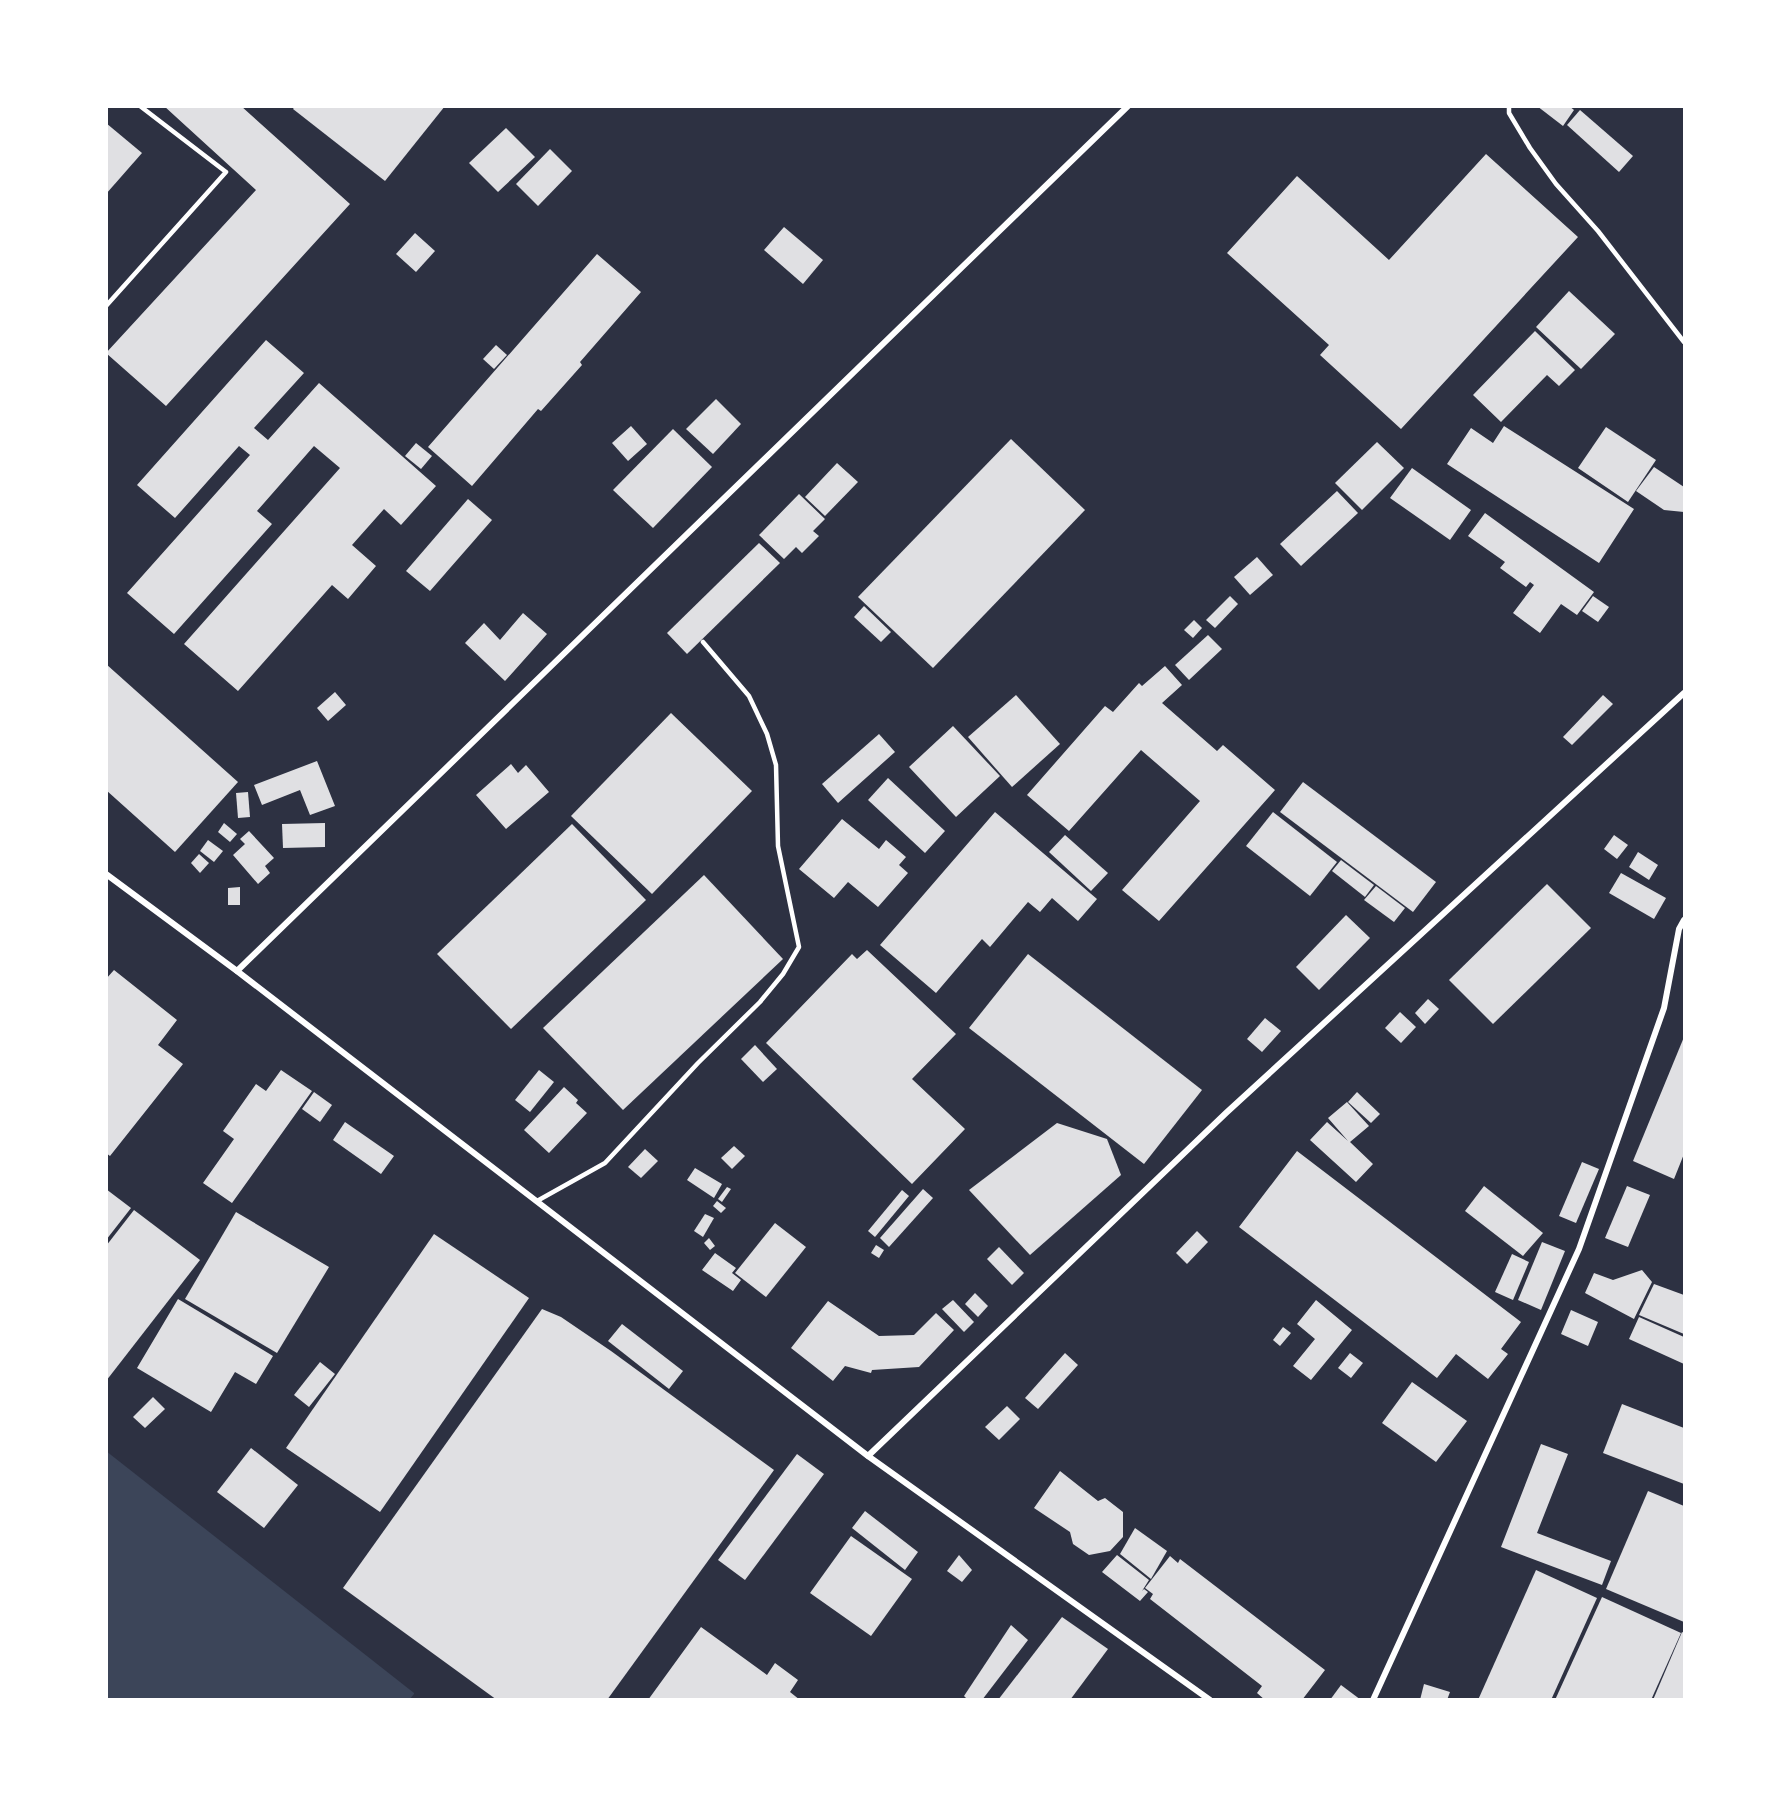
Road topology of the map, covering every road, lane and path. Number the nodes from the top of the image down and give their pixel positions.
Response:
1 (140, 106) edge
2 (1128, 106) edge
3 (1509, 106) edge
4 (106, 306) edge
5 (1684, 342) edge
6 (703, 642) dead end
7 (1684, 693) edge
8 (106, 874) edge
9 (1684, 920) edge
10 (237, 971) junction
11 (537, 1201) junction
12 (868, 1456) junction
13 (1210, 1700) edge
14 (1373, 1700) edge

1 - 4 lane
2 - 10 street
3 - 5 lane
6 - 11 lane
7 - 12 street
8 - 10 street
9 - 14 street
10 - 11 street
11 - 12 street
12 - 13 street

